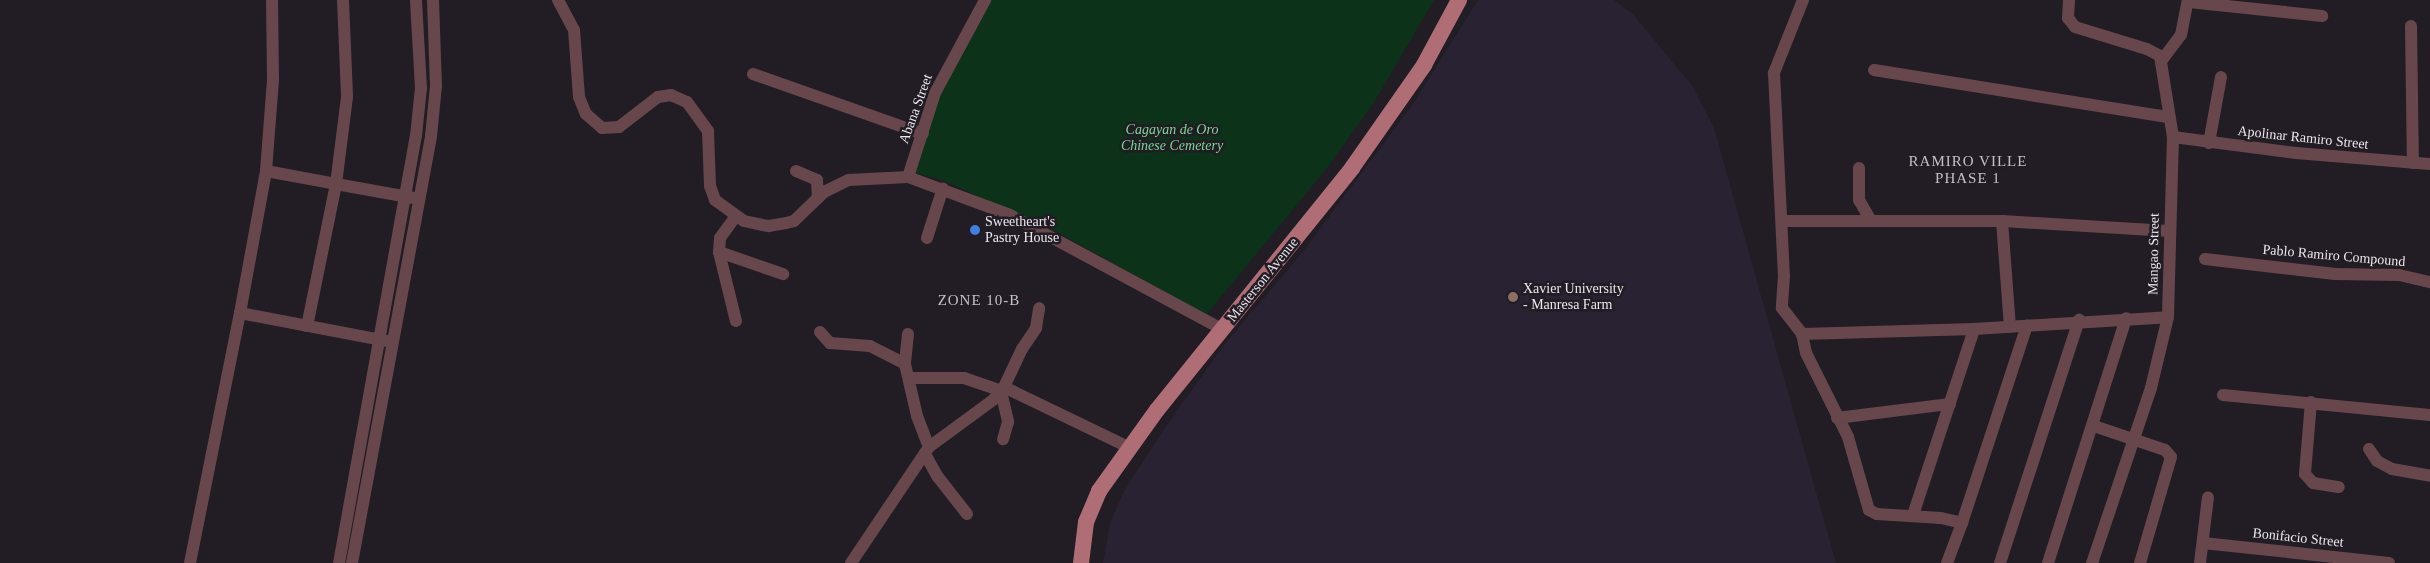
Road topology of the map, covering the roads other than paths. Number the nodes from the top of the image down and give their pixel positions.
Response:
1 (272, 0) edge
2 (343, 0) edge
3 (416, 0) edge
4 (433, 0) edge
5 (558, 0) edge
6 (984, 0) edge
7 (1459, 0) edge
8 (1803, 0) edge
9 (2069, 0) edge
10 (2189, 1) edge
11 (2322, 16) dead end
12 (2411, 26) dead end
13 (2162, 60) junction
14 (1874, 70) dead end
15 (753, 74) dead end
16 (2222, 77) dead end
17 (436, 86) junction
18 (421, 88) junction
19 (2169, 117) junction
20 (923, 134) junction
21 (2173, 137) junction
22 (2209, 143) junction
23 (2413, 163) junction
24 (2430, 164) edge
25 (1859, 168) dead end
26 (796, 171) dead end
27 (266, 172) junction
28 (908, 177) junction
29 (336, 184) junction
30 (943, 188) junction
31 (414, 198) junction
32 (818, 198) junction
33 (736, 216) junction
34 (1870, 219) junction
35 (1782, 221) junction
36 (2002, 221) junction
37 (2169, 231) junction
38 (926, 238) dead end
39 (718, 252) junction
40 (2205, 259) dead end
41 (783, 274) dead end
42 (2430, 282) edge
43 (1039, 308) dead end
44 (240, 313) junction
45 (2168, 317) junction
46 (2126, 318) junction
47 (2079, 320) junction
48 (736, 321) dead end
49 (307, 326) junction
50 (2027, 326) junction
51 (2010, 327) junction
52 (1974, 329) junction
53 (1222, 330) junction
54 (820, 332) dead end
55 (908, 334) dead end
56 (1802, 334) junction
57 (379, 339) junction
58 (394, 342) junction
59 (905, 364) junction
60 (909, 378) junction
61 (1003, 389) junction
62 (2223, 395) dead end
63 (2311, 402) junction
64 (1950, 404) junction
65 (2430, 415) edge
66 (1837, 418) junction
67 (2094, 426) junction
68 (1003, 439) dead end
69 (2134, 439) junction
70 (1130, 448) junction
71 (2369, 449) dead end
72 (927, 450) junction
73 (2430, 476) edge
74 (2339, 487) dead end
75 (2208, 497) dead end
76 (967, 514) dead end
77 (1913, 515) junction
78 (1962, 523) junction
79 (2203, 543) junction
80 (190, 563) edge
81 (339, 563) edge
82 (352, 563) edge
83 (851, 563) edge
84 (1081, 563) edge
85 (1947, 563) edge
86 (2000, 563) edge
87 (2048, 563) edge
88 (2092, 563) edge
89 (2140, 563) edge
90 (2200, 563) edge
91 (2389, 563) edge

1 - 27 street
2 - 29 street
3 - 18 street
4 - 17 street
5 - 33 street
6 - 20 street, Abana Street
7 - 53 main road, Masterson Avenue
8 - 35 street
9 - 13 street
10 - 11 street
10 - 13 street
12 - 23 street
13 - 19 street, Mangao Street
14 - 19 street
15 - 20 street
16 - 22 street
17 - 18 street
17 - 31 street
18 - 31 street
19 - 21 street, Mangao Street
20 - 28 street, Abana Street
21 - 22 street, Apolinar Ramiro Street
21 - 37 street, Mangao Street
22 - 23 street, Apolinar Ramiro Street
23 - 24 street, Apolinar Ramiro Street
25 - 34 street
26 - 32 street
27 - 29 street
27 - 44 street
28 - 30 street
28 - 32 street
29 - 31 street
29 - 49 street
30 - 38 street
30 - 53 street
31 - 57 street
31 - 58 street
32 - 33 street
33 - 39 street
34 - 35 street
34 - 36 street
35 - 56 street
36 - 37 street
36 - 51 street
37 - 45 street, Mangao Street
39 - 41 street
39 - 48 street
40 - 42 street, Pablo Ramiro Compound
43 - 61 street
44 - 49 street
44 - 80 street
45 - 46 street
45 - 69 street, Mangao Street
46 - 47 street
46 - 67 street
47 - 50 street
47 - 86 street
49 - 57 street
50 - 51 street
50 - 78 street
51 - 52 street
52 - 56 street
52 - 64 street
53 - 70 main road, Masterson Avenue
54 - 59 street
55 - 59 street
56 - 66 street
57 - 58 street
57 - 81 street
58 - 82 street
59 - 60 street
60 - 61 street
60 - 72 street
61 - 68 street
61 - 70 street
61 - 72 street
62 - 63 street
63 - 65 street
63 - 74 street
64 - 66 street
64 - 77 street
66 - 77 street
67 - 69 street
67 - 87 street
69 - 88 street, Mangao Street
69 - 89 street
70 - 84 main road, Masterson Avenue
71 - 73 street
72 - 76 street
72 - 83 street
75 - 79 street
77 - 78 street
78 - 85 street
79 - 90 street
79 - 91 street, Bonifacio Street

